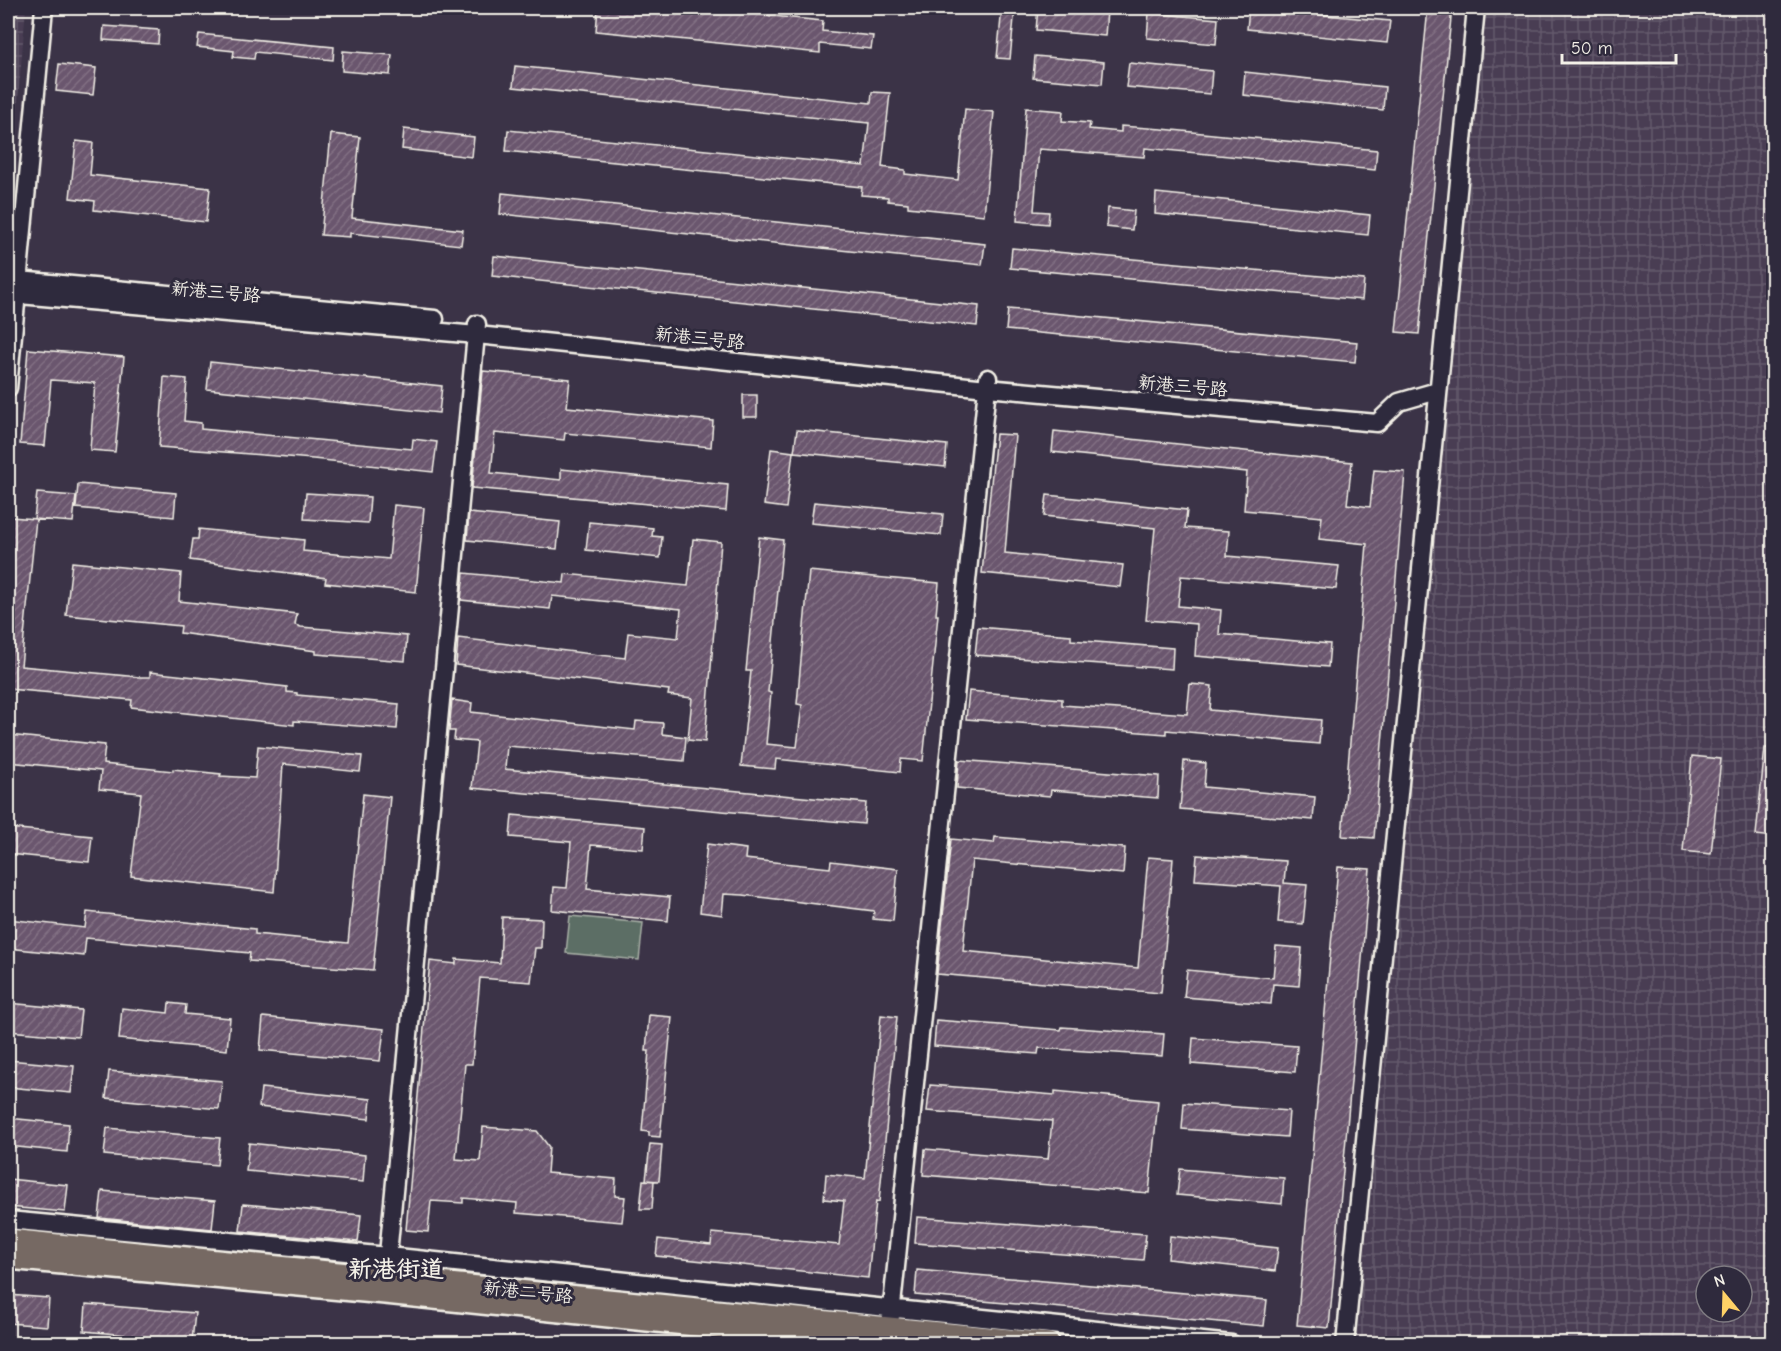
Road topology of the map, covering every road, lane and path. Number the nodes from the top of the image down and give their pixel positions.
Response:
1 (36, 8) edge
2 (44, 8) edge
3 (1476, 8) edge
4 (11, 288) edge
5 (477, 329) junction
6 (987, 383) junction
7 (8, 388) edge
8 (1437, 391) junction
9 (8, 1220) edge
10 (8, 1240) edge
11 (388, 1256) junction
12 (8, 1258) edge
13 (386, 1285) junction
14 (887, 1331) edge
15 (1048, 1344) edge
16 (1232, 1344) edge
17 (1345, 1344) edge

1 - 4 street
2 - 4 street
3 - 8 street
4 - 5 street, 新港三号路
4 - 7 street
5 - 6 street, 新港三号路
5 - 11 street
6 - 8 street, 新港三号路
6 - 14 street
8 - 17 street
9 - 11 street
10 - 13 main road, 新港二号路
11 - 13 street
11 - 14 street
12 - 13 main road, 新港二号路
13 - 14 main road, 新港二号路
14 - 15 main road, 新港二号路
14 - 16 street

